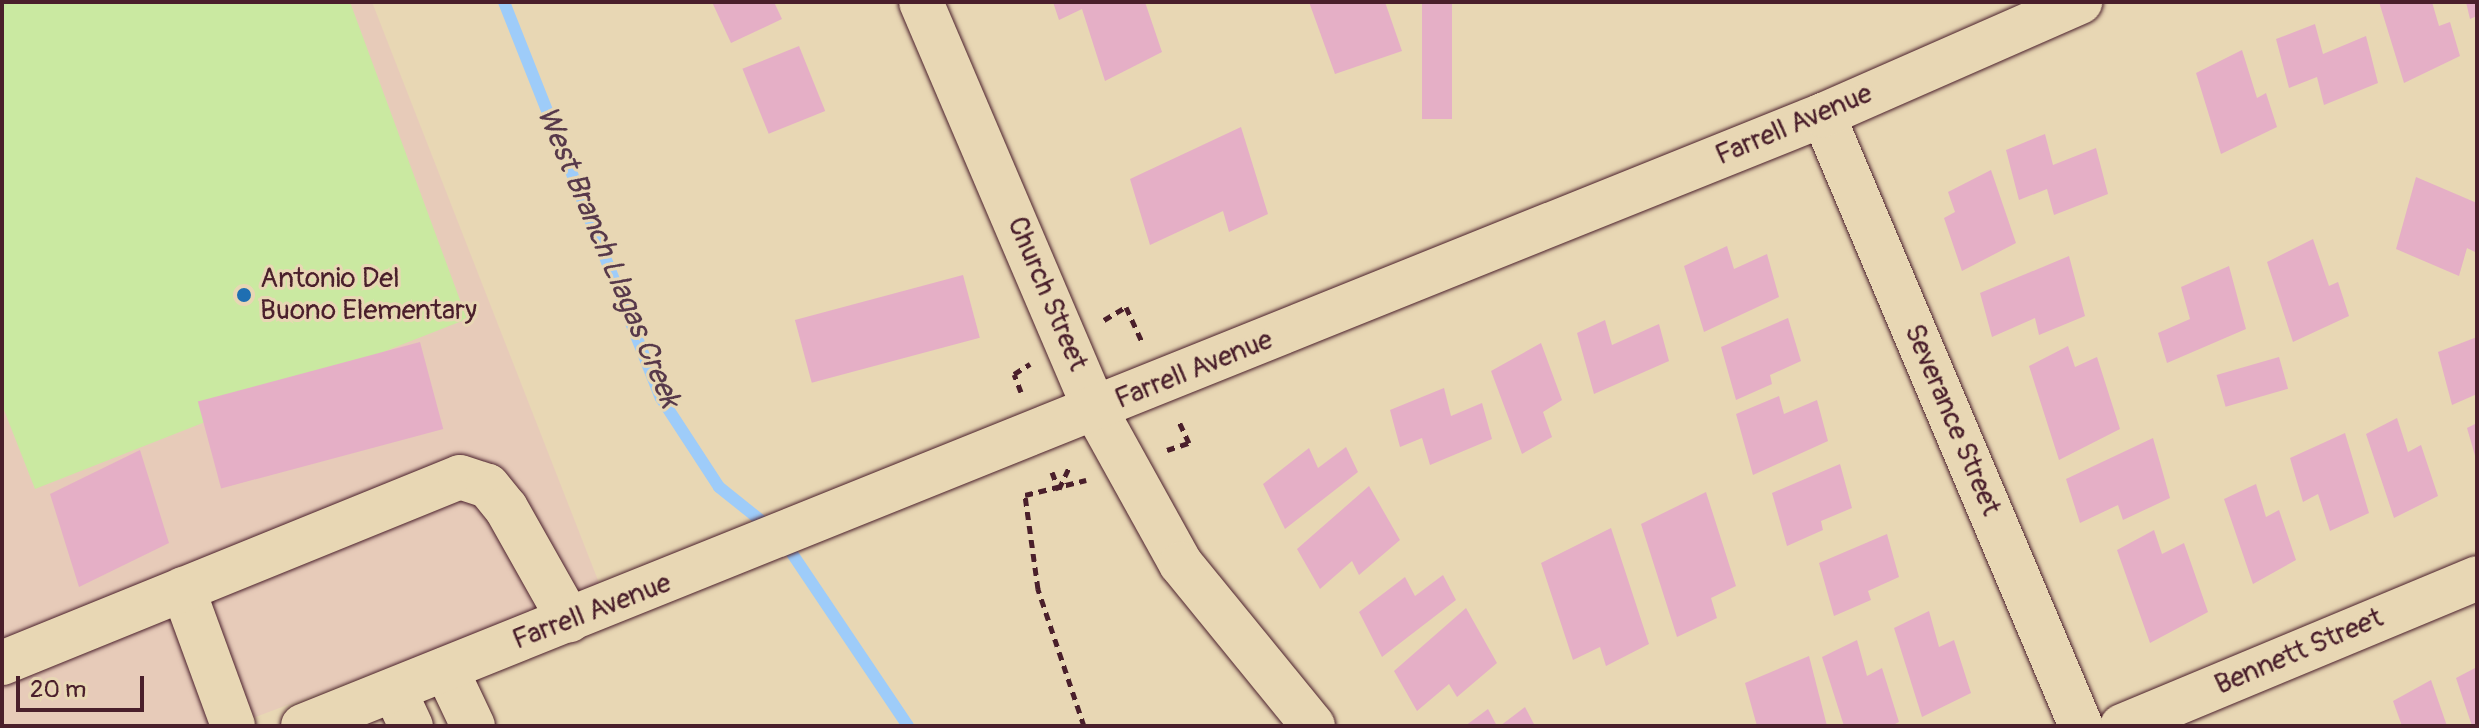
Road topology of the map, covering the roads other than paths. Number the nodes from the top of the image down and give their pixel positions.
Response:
1 (921, 2) edge
2 (2080, 2) edge
3 (1823, 115) junction
4 (1095, 409) junction
5 (2477, 578) edge
6 (183, 589) junction
7 (569, 620) junction
8 (2, 663) edge
9 (446, 669) junction
10 (403, 709) edge
11 (326, 722) edge
12 (233, 726) edge
13 (473, 726) edge
14 (1313, 726) edge
15 (2081, 726) edge
16 (2122, 726) edge

1 - 4 street, Church Street
2 - 3 street, Farrell Avenue
3 - 4 street, Farrell Avenue
3 - 15 street, Severance Street
4 - 7 street, Farrell Avenue
4 - 14 street, Church Street
5 - 16 street, Bennett Street
6 - 7 street
6 - 8 street
6 - 12 street
7 - 9 street, Farrell Avenue
9 - 10 street, Farrell Avenue
9 - 13 street
10 - 11 street, Farrell Avenue

